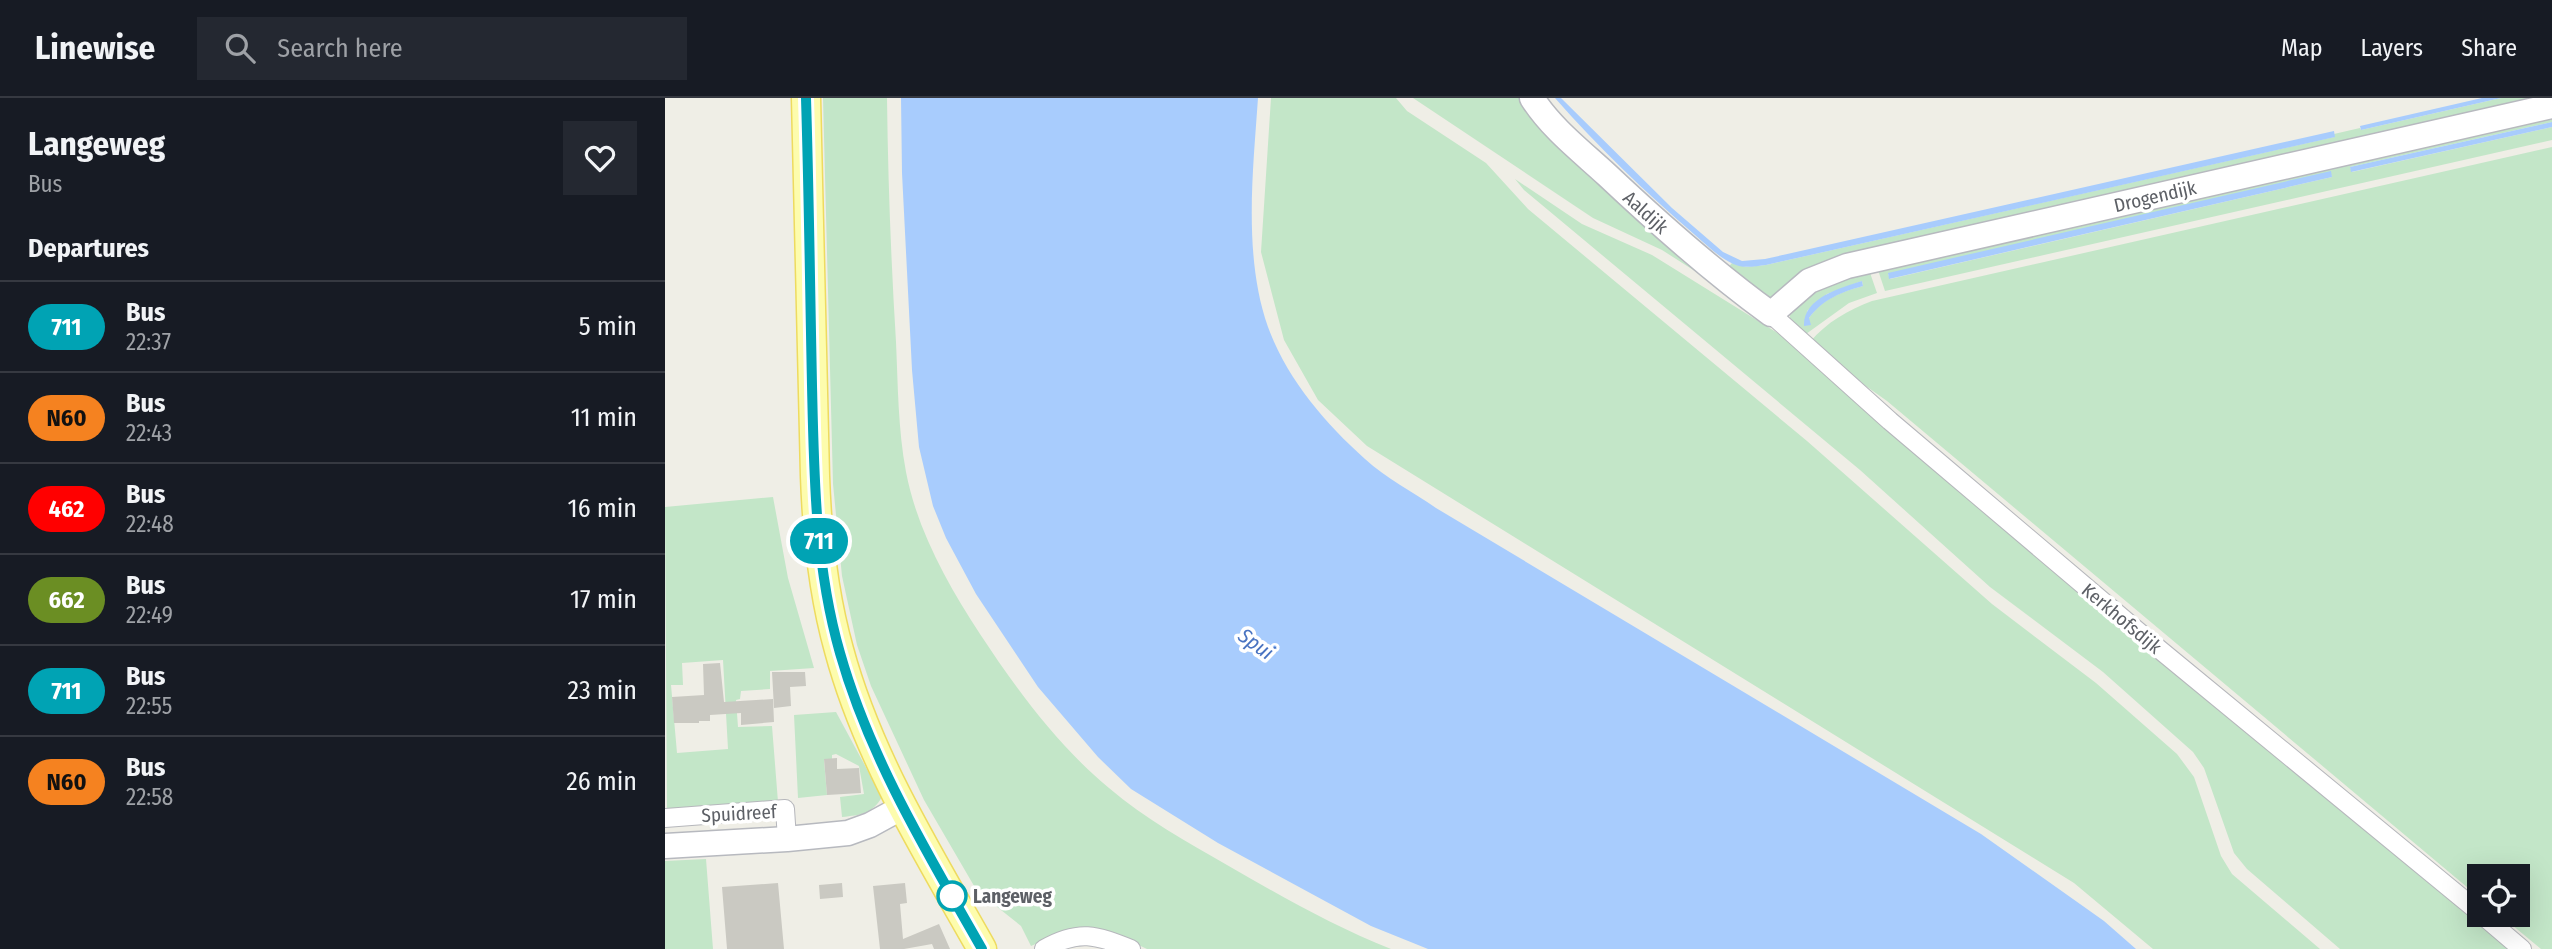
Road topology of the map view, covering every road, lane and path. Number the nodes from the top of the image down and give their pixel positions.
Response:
1 (806, 98) edge
2 (1532, 98) edge
3 (2552, 106) edge
4 (1771, 314) junction
5 (903, 807) junction
6 (665, 818) edge
7 (787, 839) junction
8 (665, 845) edge
9 (2467, 902) edge
10 (2496, 927) edge
11 (982, 949) edge
12 (1044, 949) edge
13 (1131, 949) edge
14 (2522, 949) edge

1 - 5 main road
2 - 4 street, Aaldijk
3 - 4 street, Drogendijk
4 - 9 street, Kerkhofsdijk
5 - 7 street
5 - 11 main road
6 - 7 street, Spuidreef
7 - 8 street
10 - 14 street, Kerkhofsdijk
12 - 13 street

